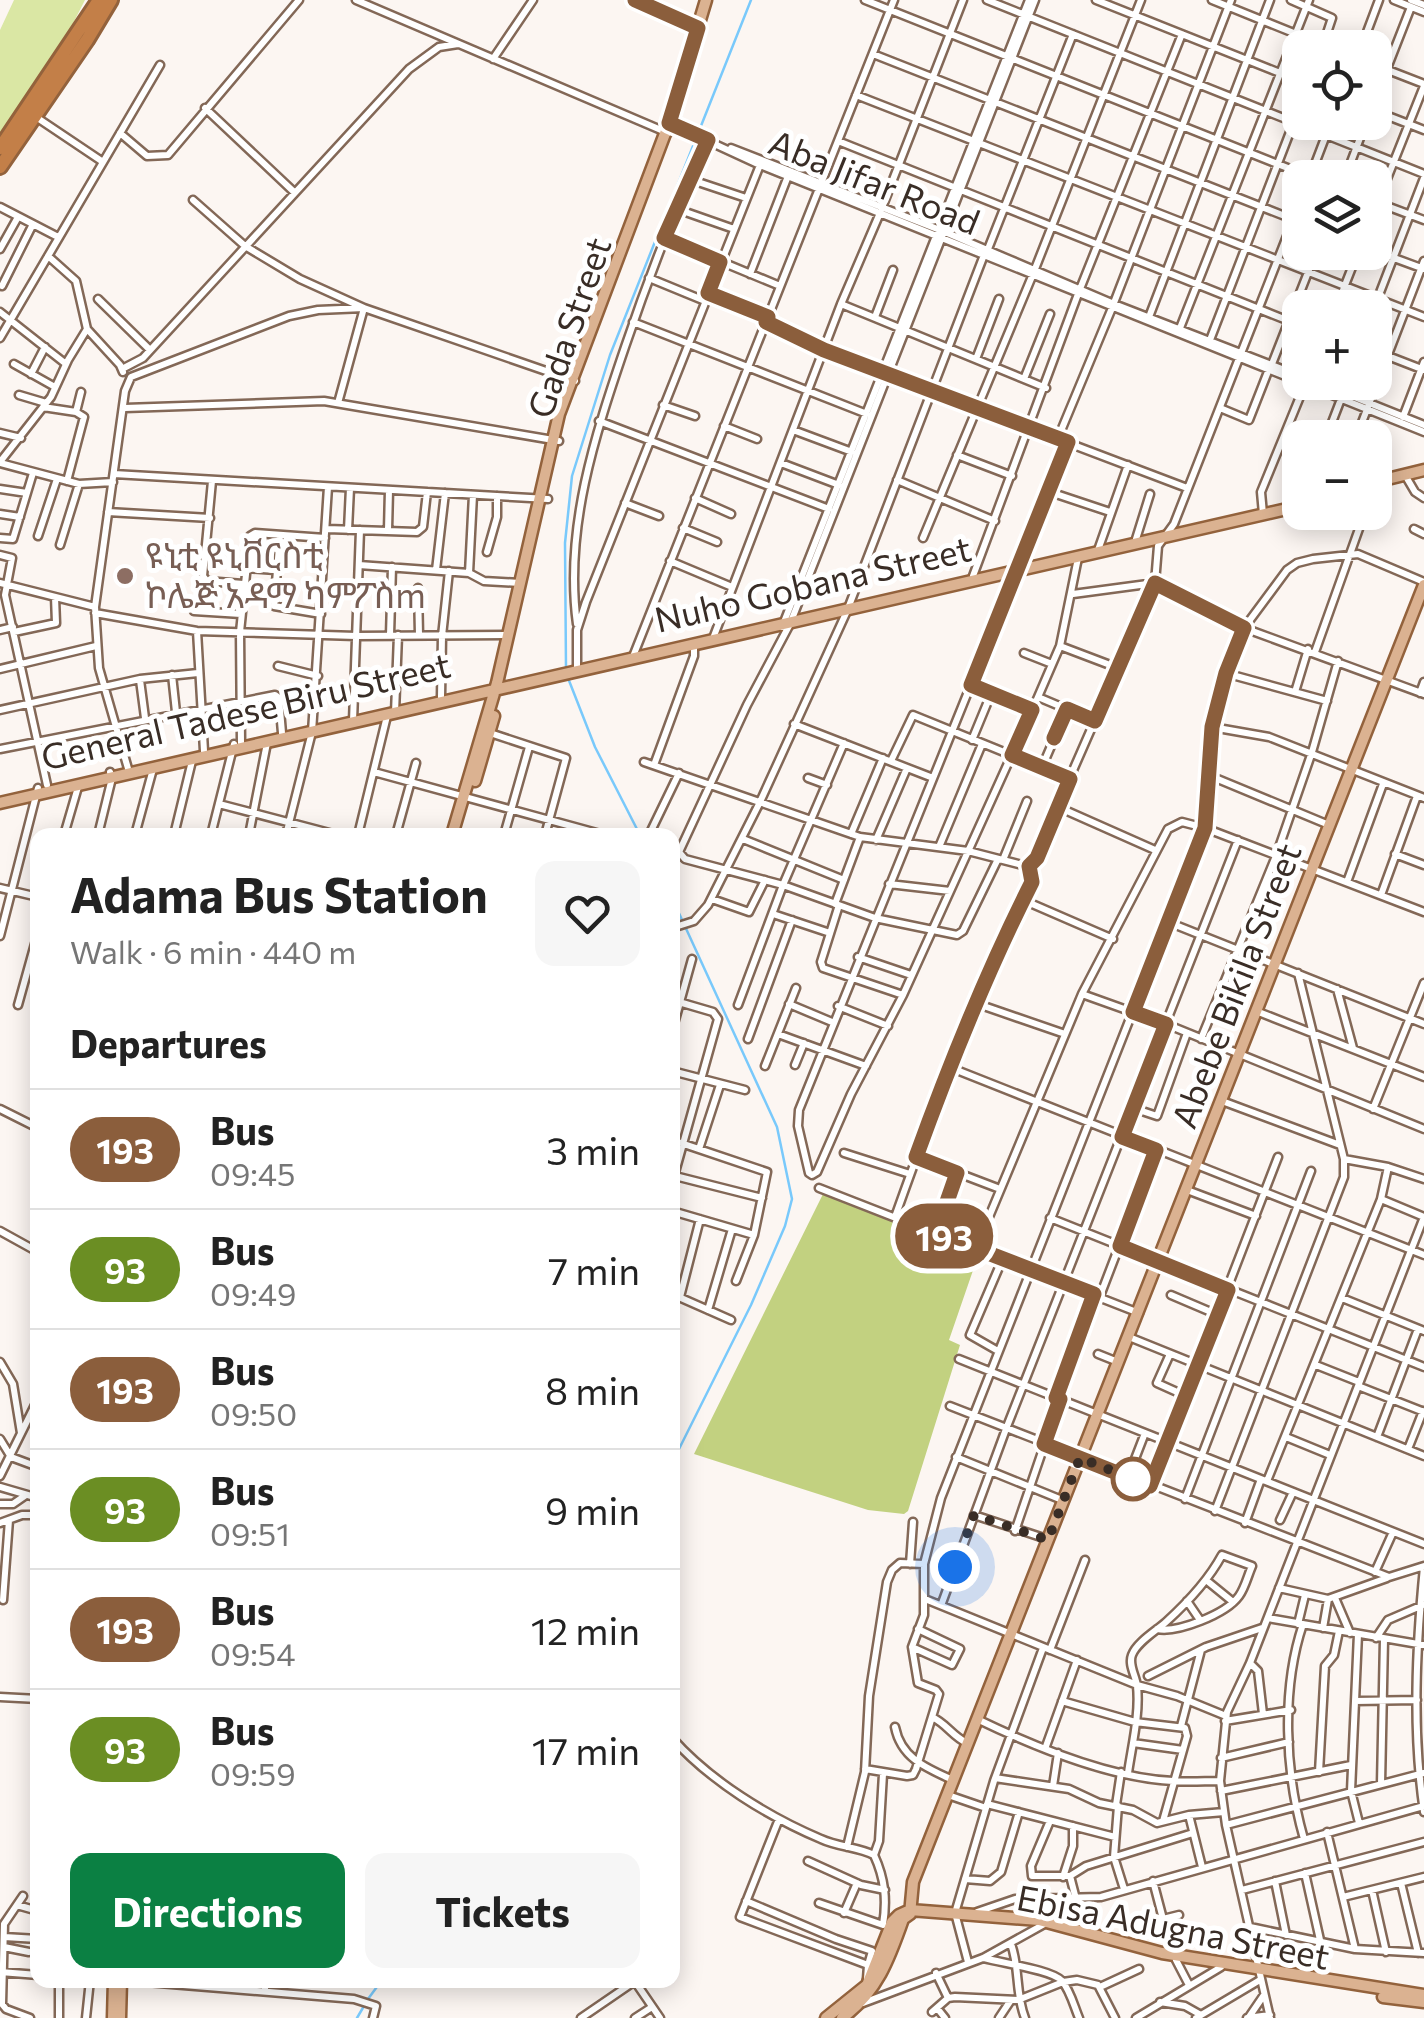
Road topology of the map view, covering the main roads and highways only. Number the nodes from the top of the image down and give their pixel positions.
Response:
1 (99, 0) edge
2 (111, 0) edge
3 (709, 0) edge
4 (31, 114) junction
5 (669, 129) junction
6 (0, 148) edge
7 (0, 167) edge
8 (1423, 473) edge
9 (1392, 481) edge
10 (545, 499) junction
11 (1282, 507) edge
12 (1164, 535) junction
13 (1097, 551) junction
14 (1019, 569) junction
15 (1424, 583) edge
16 (848, 608) junction
17 (500, 686) junction
18 (392, 712) junction
19 (313, 728) junction
20 (236, 746) junction
21 (129, 771) junction
22 (111, 775) junction
23 (41, 789) junction
24 (467, 798) junction
25 (0, 800) edge
26 (458, 828) edge
27 (912, 1912) junction
28 (955, 1915) junction
29 (1044, 1922) junction
30 (1259, 1975) junction
31 (119, 1988) edge
32 (1424, 1999) edge
33 (844, 2017) edge
34 (117, 2018) edge
35 (826, 2018) edge

1 - 4 highway
2 - 4 highway
3 - 5 main road
3 - 5 main road
4 - 6 highway
4 - 7 highway
5 - 10 main road
8 - 9 main road
10 - 17 main road
10 - 17 main road
11 - 12 main road, Nuho Gobana Street
12 - 13 main road, Nuho Gobana Street
12 - 13 main road, Nuho Gobana Street
13 - 14 main road, Nuho Gobana Street
13 - 14 main road, Nuho Gobana Street
14 - 16 main road, Nuho Gobana Street
14 - 16 main road, Nuho Gobana Street
15 - 27 main road, Abebe Bikila Street
16 - 17 main road, Nuho Gobana Street
17 - 18 main road, General Tadese Biru Street
17 - 18 main road, General Tadese Biru Street
17 - 24 main road
17 - 24 main road
18 - 19 main road, General Tadese Biru Street
19 - 20 main road, General Tadese Biru Street
19 - 20 main road, General Tadese Biru Street
20 - 21 main road, General Tadese Biru Street
20 - 21 main road, General Tadese Biru Street
21 - 22 main road, General Tadese Biru Street
22 - 23 main road, General Tadese Biru Street
22 - 23 main road, General Tadese Biru Street
23 - 25 main road, General Tadese Biru Street
24 - 26 main road
27 - 28 main road, Ebisa Adugna Street
27 - 33 main road
27 - 35 main road
28 - 29 main road, Ebisa Adugna Street
28 - 29 main road, Ebisa Adugna Street
29 - 30 main road, Ebisa Adugna Street
29 - 30 main road, Ebisa Adugna Street
30 - 32 main road, Ebisa Adugna Street
31 - 34 main road

